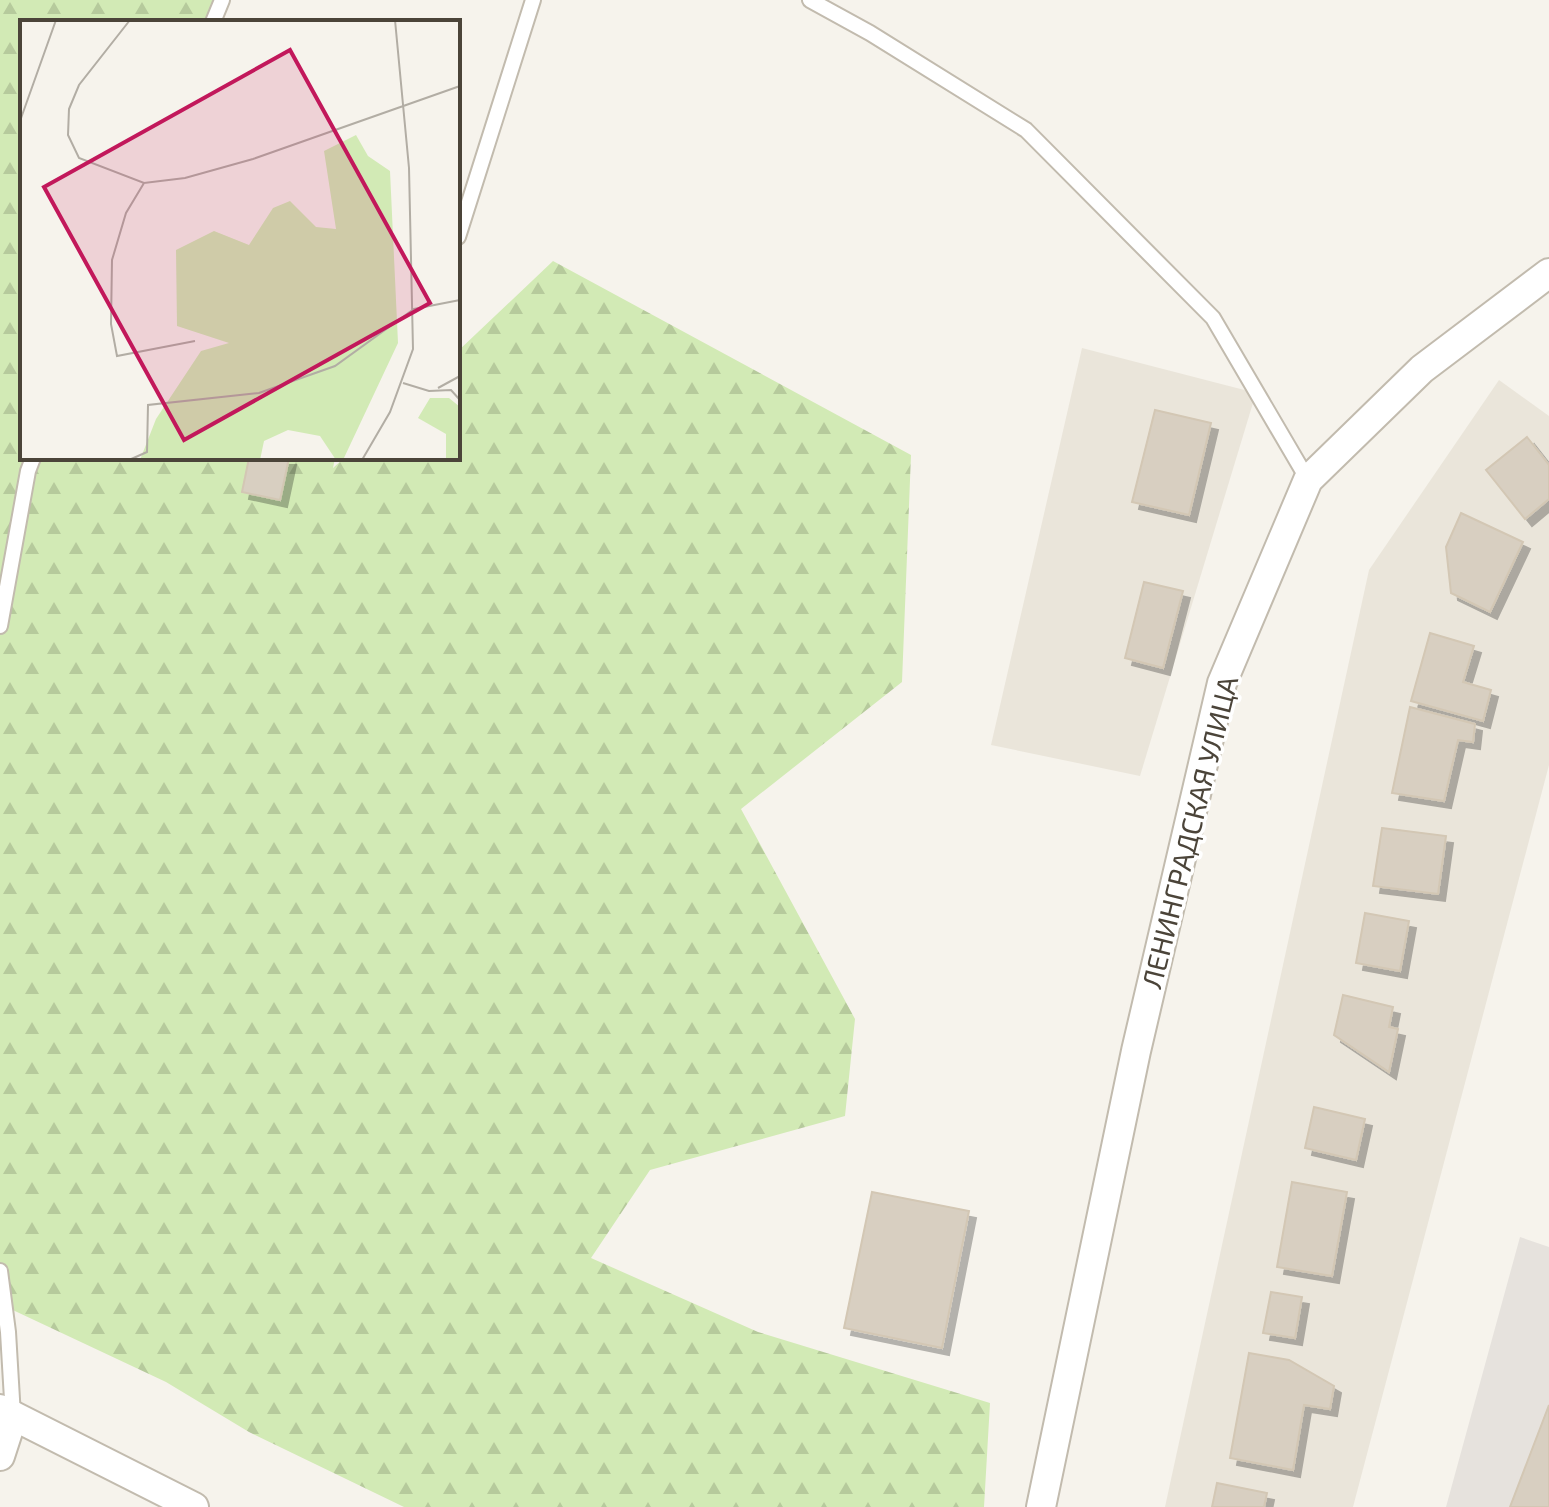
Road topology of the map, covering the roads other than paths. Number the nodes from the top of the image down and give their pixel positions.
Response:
1 (222, 0) edge
2 (533, 0) edge
3 (810, 0) edge
4 (214, 20) edge
5 (460, 231) edge
6 (1549, 273) edge
7 (32, 460) edge
8 (1308, 480) junction
9 (0, 626) edge
10 (0, 1271) edge
11 (6, 1412) edge
12 (0, 1456) edge
13 (194, 1507) edge
14 (1041, 1507) edge

1 - 4 lane
2 - 5 lane
3 - 8 lane
6 - 8 street, ЛЕНИНГРАДСКАЯ УЛИЦА
7 - 9 lane
8 - 14 street, ЛЕНИНГРАДСКАЯ УЛИЦА
10 - 11 lane
11 - 12 street
11 - 13 street

